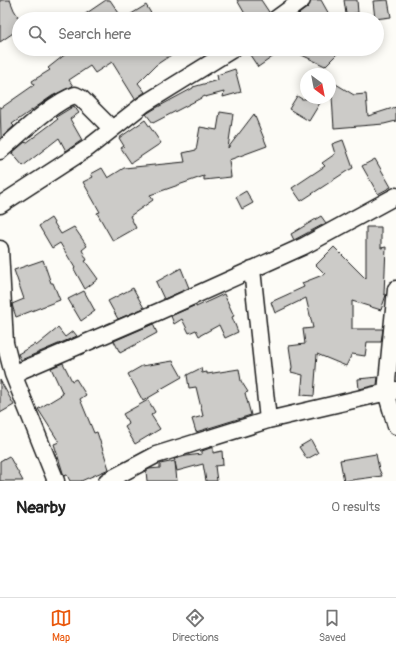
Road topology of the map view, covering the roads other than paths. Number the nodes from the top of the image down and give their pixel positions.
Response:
1 (302, 0) edge
2 (286, 12) edge
3 (222, 56) edge
4 (112, 129) junction
5 (0, 151) edge
6 (396, 196) edge
7 (0, 205) edge
8 (0, 249) edge
9 (252, 269) junction
10 (396, 289) edge
11 (3, 342) edge
12 (13, 374) junction
13 (391, 391) edge
14 (268, 420) junction
15 (396, 426) edge
16 (56, 481) edge
17 (107, 481) edge

1 - 2 street
3 - 4 street
4 - 5 street
4 - 7 street
6 - 9 street
8 - 11 street
9 - 12 street
9 - 14 street
10 - 13 street
11 - 12 street
12 - 16 street
13 - 14 street
13 - 15 street
14 - 17 street

